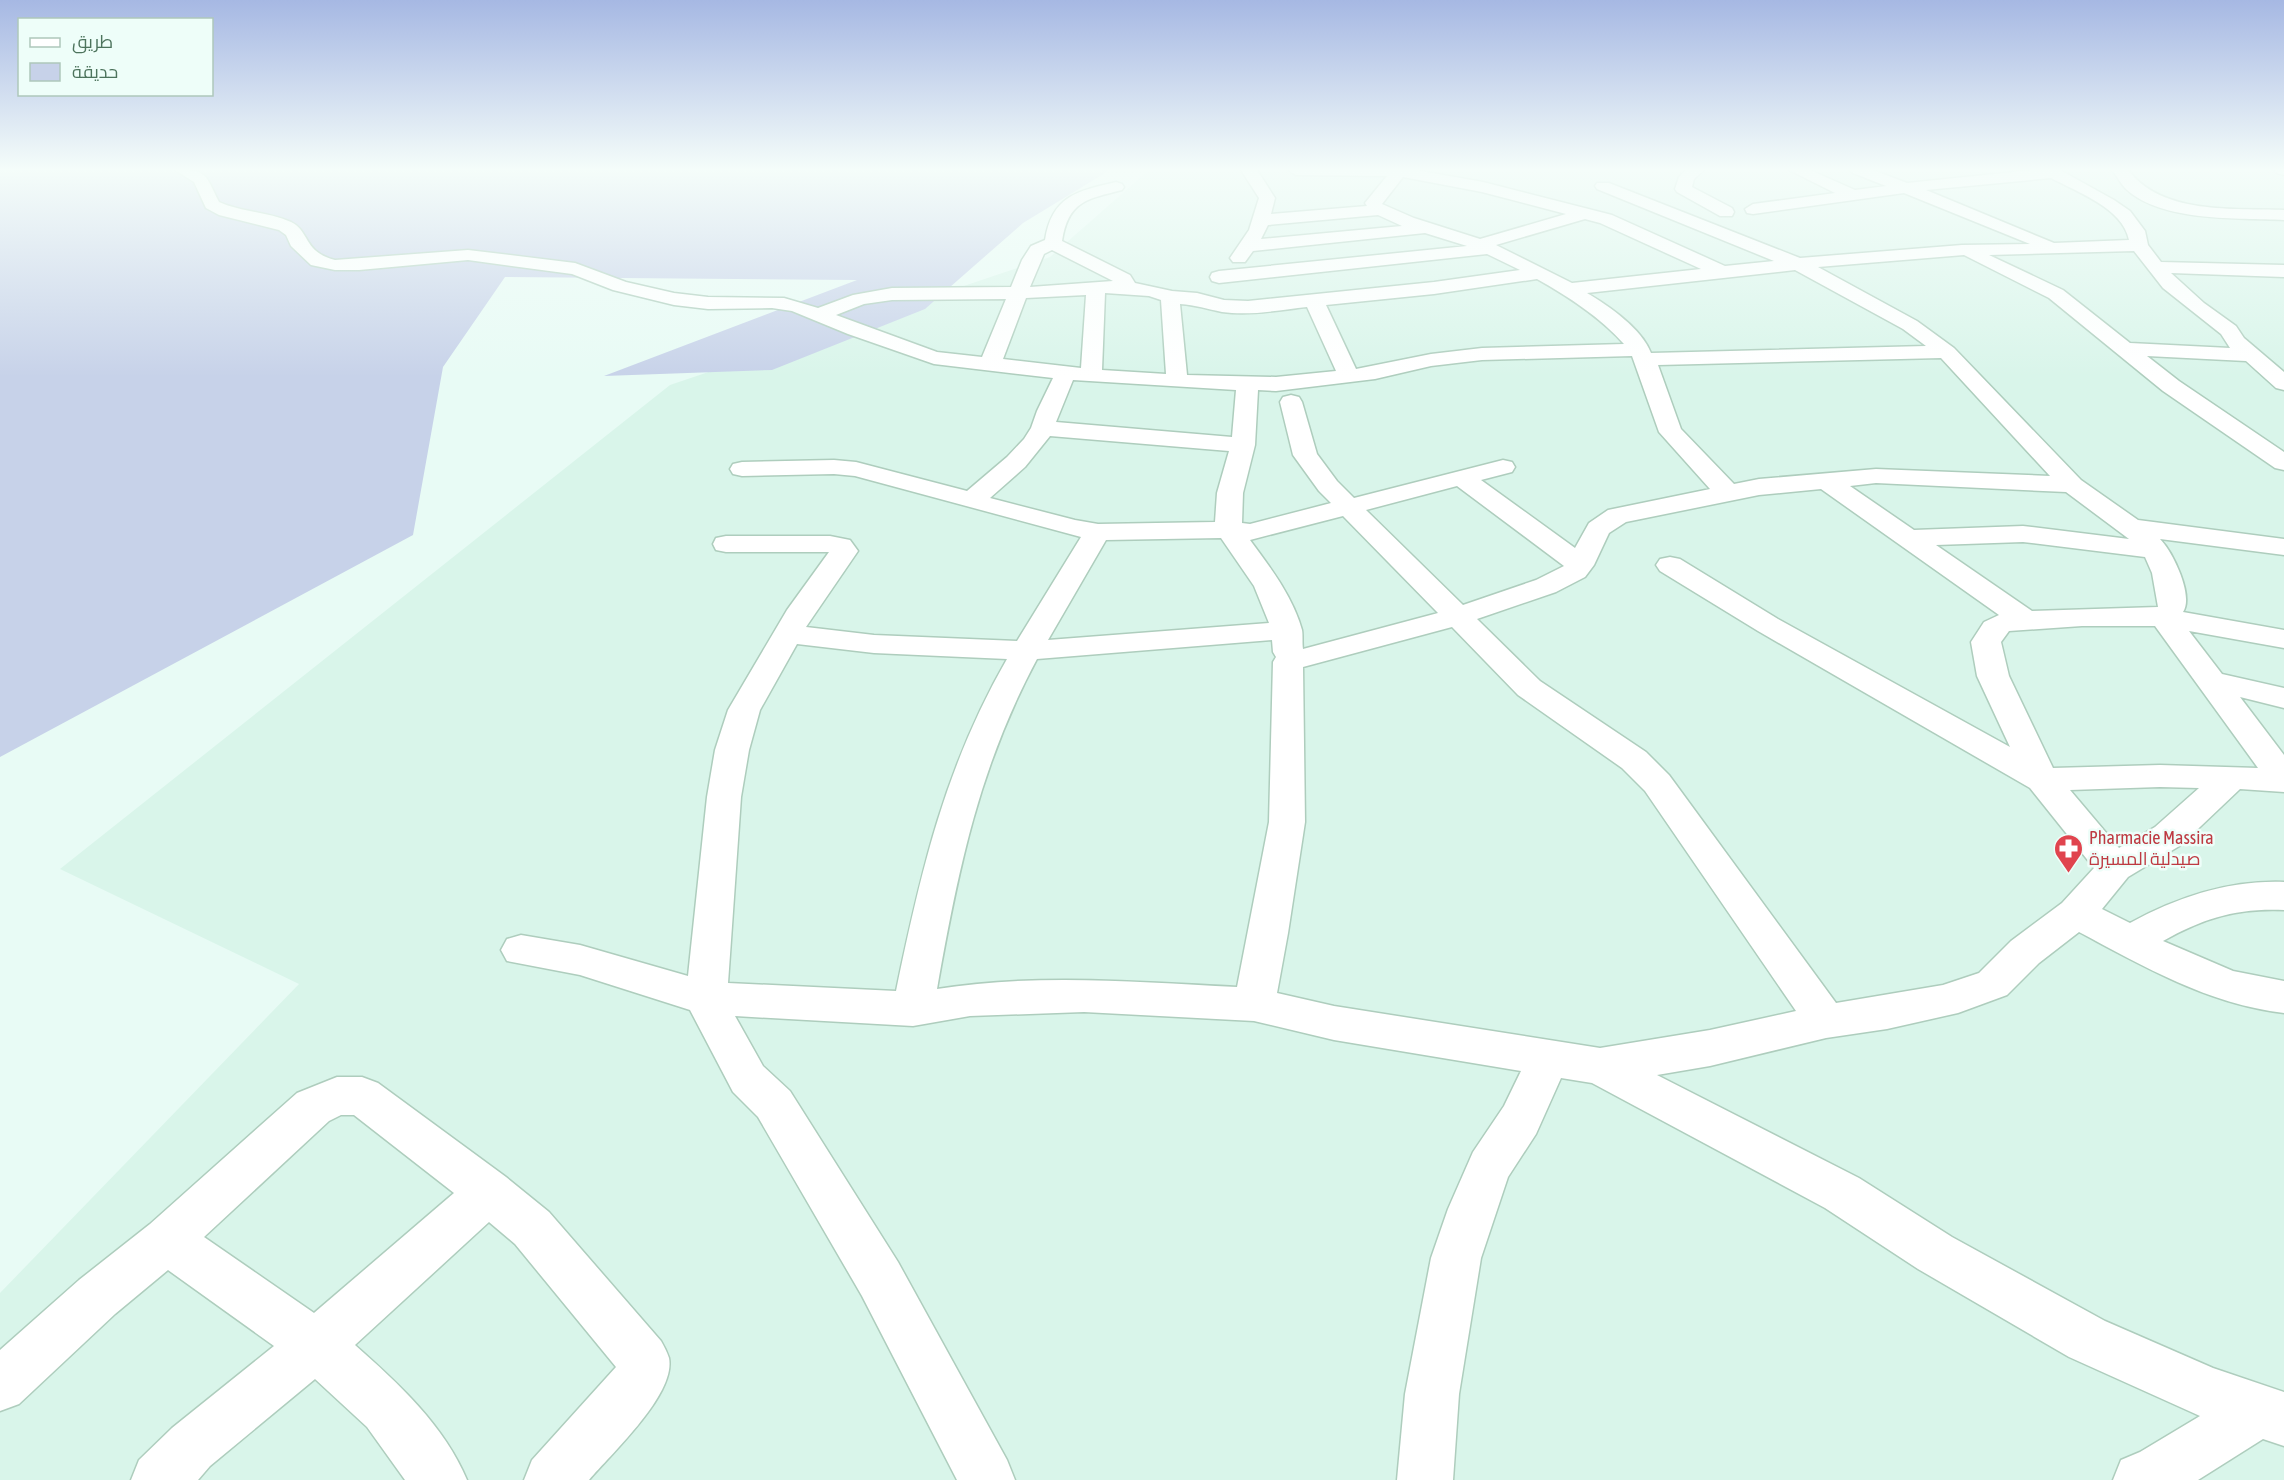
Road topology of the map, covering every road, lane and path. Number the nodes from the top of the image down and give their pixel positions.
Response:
1 (296, 239) edge
2 (1054, 239) edge
3 (1252, 239) edge
4 (1318, 239) edge
5 (1461, 239) edge
6 (1500, 239) edge
7 (1651, 239) edge
8 (1728, 239) edge
9 (2034, 239) edge
10 (2138, 239) edge
11 (1053, 243) junction
12 (2139, 245) junction
13 (1248, 246) junction
14 (1484, 247) junction
15 (2055, 248) junction
16 (1962, 250) junction
17 (1800, 265) junction
18 (2155, 267) junction
19 (2263, 270) junction
20 (2284, 271) edge
21 (1539, 273) junction
22 (1725, 273) junction
23 (1220, 278) junction
24 (2284, 282) edge
25 (1128, 288) junction
26 (1096, 289) junction
27 (1569, 289) junction
28 (1019, 293) junction
29 (1170, 297) junction
30 (1197, 299) junction
31 (1314, 300) junction
32 (820, 314) junction
33 (2122, 349) junction
34 (1947, 352) junction
35 (1642, 355) junction
36 (2251, 355) junction
37 (990, 365) junction
38 (1066, 373) junction
39 (1091, 376) junction
40 (1349, 376) junction
41 (1177, 380) junction
42 (2284, 383) edge
43 (1247, 384) junction
44 (1291, 402) dead end
45 (1043, 428) junction
46 (1243, 444) junction
47 (2284, 463) edge
48 (1503, 468) dead end
49 (742, 469) dead end
50 (1462, 478) junction
51 (1825, 480) junction
52 (2072, 485) junction
53 (1728, 492) junction
54 (972, 500) junction
55 (1348, 507) junction
56 (2129, 527) junction
57 (1228, 530) junction
58 (1098, 532) junction
59 (1909, 538) junction
60 (726, 544) dead end
61 (2284, 547) edge
62 (2156, 550) junction
63 (1670, 565) dead end
64 (1580, 566) junction
65 (1456, 617) junction
66 (2164, 618) junction
67 (2026, 620) junction
68 (1287, 630) junction
69 (788, 634) junction
70 (2284, 639) edge
71 (1027, 651) junction
72 (1288, 662) junction
73 (2210, 681) junction
74 (2284, 698) edge
75 (2232, 777) junction
76 (2042, 780) junction
77 (2284, 780) edge
78 (2115, 868) junction
79 (2284, 896) edge
80 (2076, 913) junction
81 (2132, 941) junction
82 (521, 950) dead end
83 (2284, 997) edge
84 (706, 998) junction
85 (1254, 1004) junction
86 (913, 1010) junction
87 (1826, 1020) junction
88 (1548, 1059) junction
89 (1600, 1066) junction
90 (489, 1192) junction
91 (167, 1240) junction
92 (316, 1345) junction
93 (0, 1385) edge
94 (2271, 1415) edge
95 (159, 1480) edge
96 (439, 1480) edge
97 (552, 1480) edge
98 (987, 1480) edge
99 (1425, 1480) edge
100 (2141, 1480) edge

1 - 32 street
2 - 11 street
3 - 13 street
4 - 13 street
5 - 14 street
6 - 14 street
7 - 22 street
8 - 17 street
9 - 15 street
10 - 12 street
11 - 25 street
11 - 28 street
12 - 15 street
12 - 18 street
13 - 23 street
14 - 21 street
14 - 23 street
15 - 16 street
16 - 17 street
16 - 33 street
17 - 22 street
17 - 34 street
18 - 19 street
18 - 36 street
19 - 20 street
19 - 24 street
21 - 27 street
21 - 31 street
22 - 27 street
23 - 30 street
25 - 26 street
25 - 29 street
26 - 28 street
26 - 39 street
27 - 35 street
28 - 32 street
28 - 37 street
29 - 30 street
29 - 41 street
30 - 31 street
31 - 40 street
32 - 37 street
33 - 36 street
33 - 47 street
34 - 35 street
34 - 52 street
35 - 40 street
35 - 53 street
36 - 42 street
37 - 38 street
38 - 39 street
38 - 45 street
39 - 41 street
40 - 43 street
41 - 43 street
43 - 46 street
44 - 55 street
45 - 46 street
45 - 54 street
46 - 57 street
48 - 50 street
49 - 54 street
50 - 55 street
50 - 64 street
51 - 52 street
51 - 53 street
51 - 59 street
52 - 56 street
53 - 64 street
54 - 58 street
55 - 57 street
55 - 65 street
56 - 61 street
56 - 62 street
57 - 58 street
57 - 68 street
58 - 71 street
59 - 62 street
59 - 67 street
60 - 69 street
62 - 66 street
63 - 76 street
64 - 65 street
65 - 72 street
65 - 87 street
66 - 67 street
66 - 70 street
66 - 73 street
67 - 76 street
68 - 71 street
68 - 72 street
69 - 71 street
69 - 84 street
71 - 86 street
72 - 85 street
73 - 74 street
73 - 77 street
75 - 76 street
75 - 77 street
75 - 78 street
76 - 78 street
78 - 80 street
79 - 81 street
80 - 81 street
80 - 87 street
81 - 83 street
82 - 84 street
84 - 86 street
84 - 98 street
85 - 86 street
85 - 88 street
87 - 89 street
88 - 89 street
88 - 99 street
89 - 94 street
90 - 91 street
90 - 92 street
90 - 97 street
91 - 92 street
91 - 93 street
92 - 95 street
92 - 96 street
94 - 100 street

